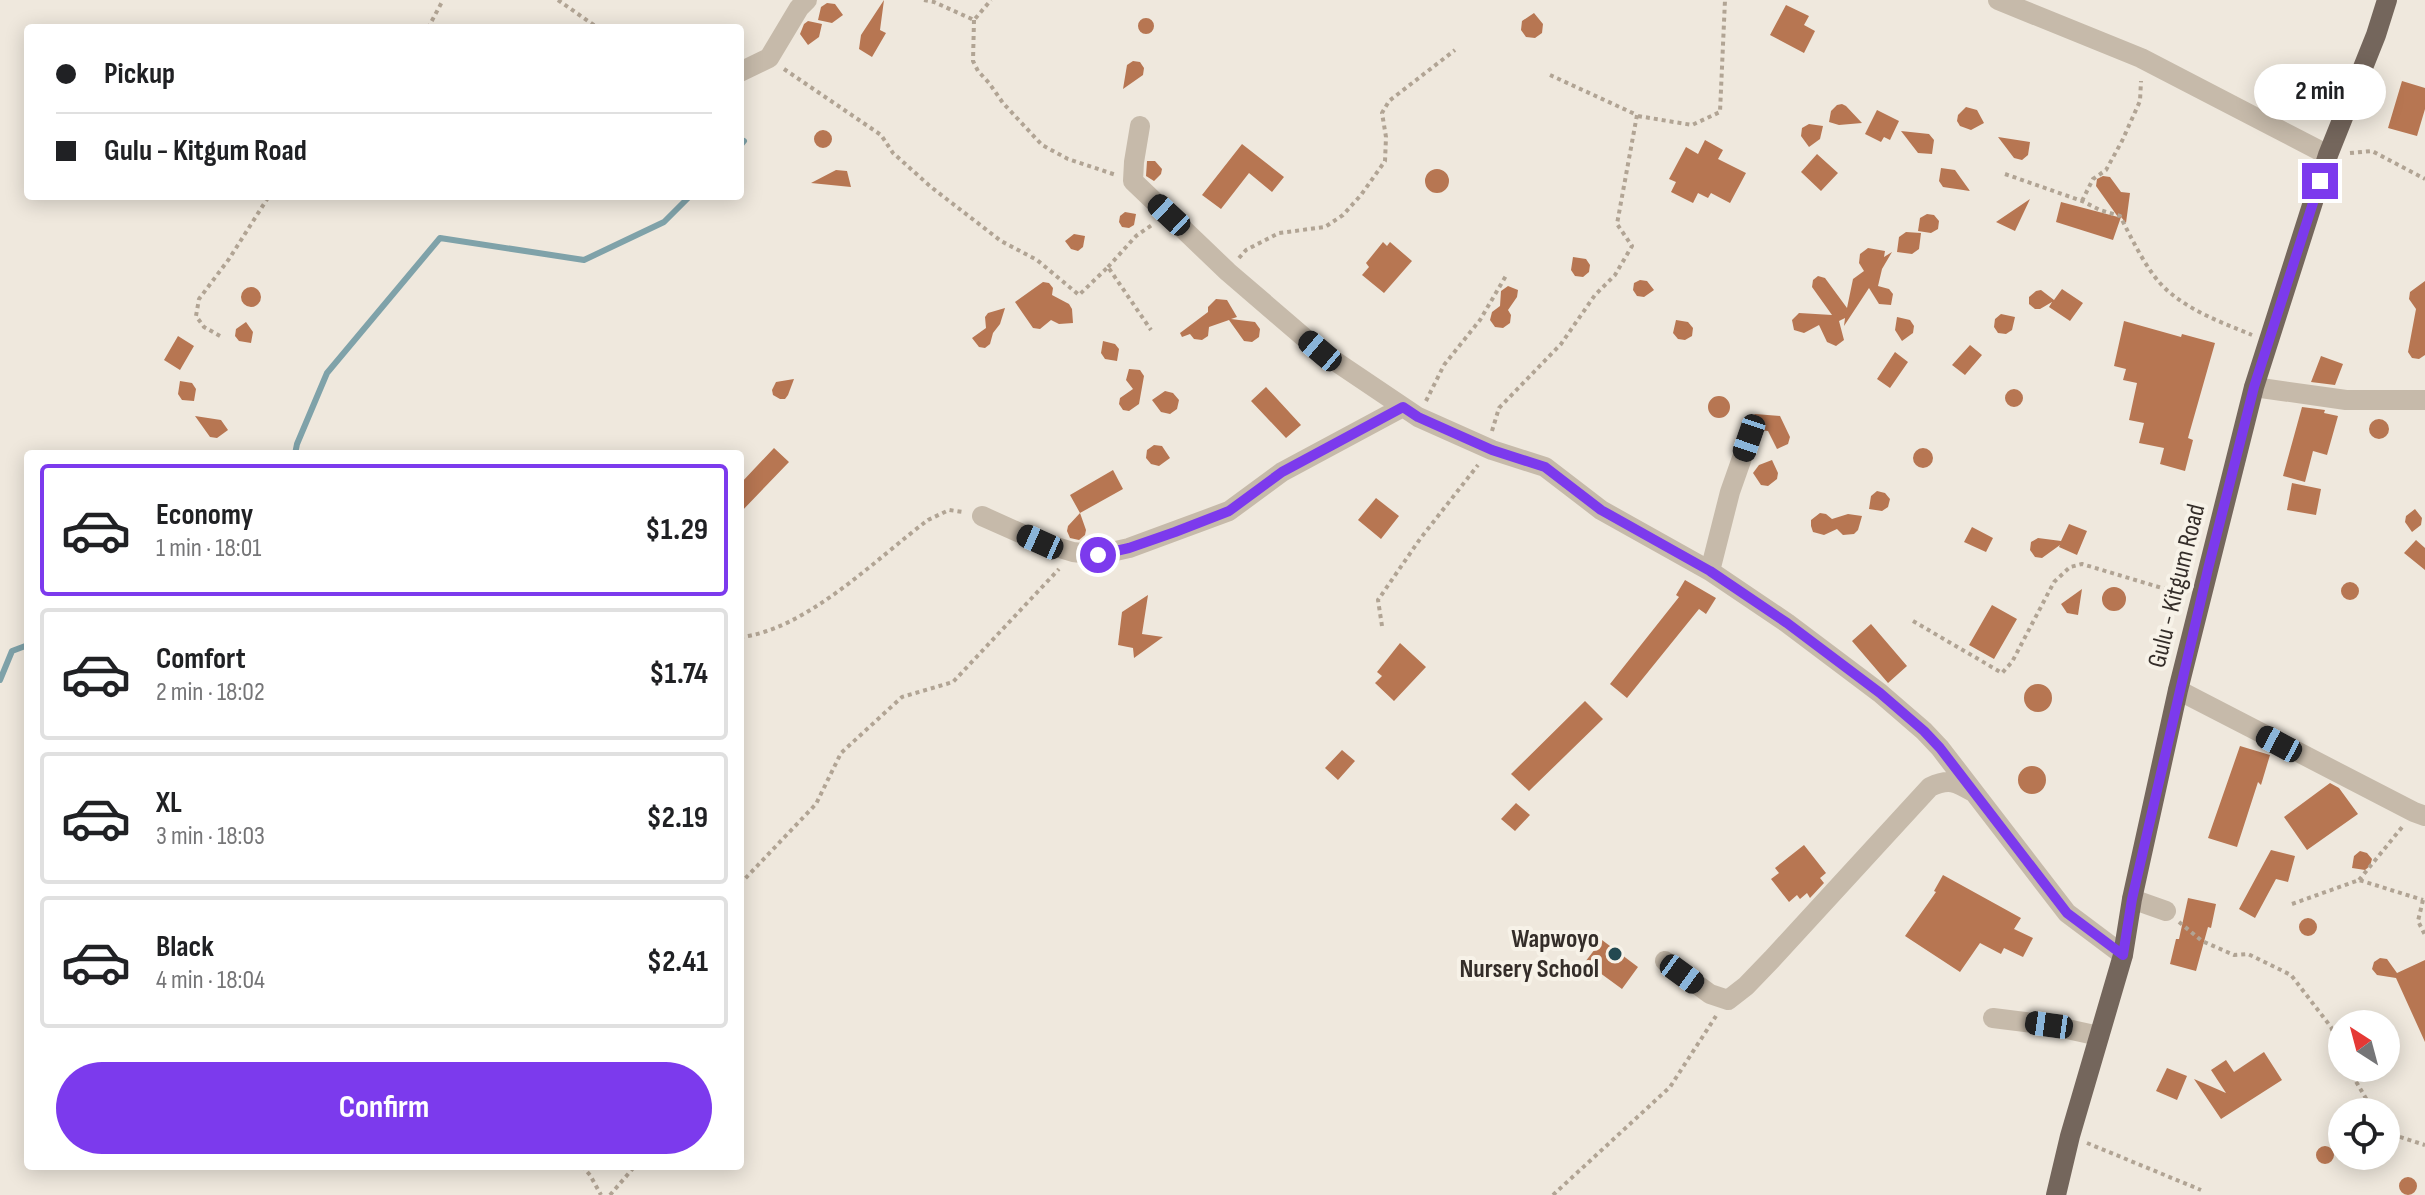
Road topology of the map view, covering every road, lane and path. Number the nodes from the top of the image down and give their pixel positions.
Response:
1 (443, 0) edge
2 (558, 0) edge
3 (807, 0) edge
4 (924, 0) edge
5 (991, 0) edge
6 (1725, 0) edge
7 (1998, 0) edge
8 (2387, 0) edge
9 (974, 20) junction
10 (430, 24) edge
11 (592, 24) edge
12 (1455, 50) dead end
13 (769, 58) junction
14 (2141, 58) junction
15 (744, 70) edge
16 (1550, 75) dead end
17 (1637, 115) junction
18 (1140, 126) dead end
19 (2328, 155) junction
20 (2005, 174) dead end
21 (2425, 179) edge
22 (1133, 181) junction
23 (266, 200) edge
24 (2082, 201) junction
25 (1169, 215) junction
26 (1108, 267) junction
27 (1228, 272) junction
28 (1507, 274) dead end
29 (1151, 330) dead end
30 (220, 336) dead end
31 (2269, 342) junction
32 (2254, 387) junction
33 (2425, 400) edge
34 (1411, 412) junction
35 (1749, 438) dead end
36 (1492, 450) junction
37 (982, 516) joint
38 (1073, 552) junction
39 (1710, 571) junction
40 (2200, 599) junction
41 (1913, 621) dead end
42 (1382, 626) dead end
43 (744, 636) edge
44 (2178, 690) junction
45 (1975, 793) junction
46 (2419, 814) edge
47 (744, 880) edge
48 (2359, 880) junction
49 (2132, 899) junction
50 (2424, 900) edge
51 (2292, 904) dead end
52 (2166, 911) joint
53 (2425, 935) edge
54 (2123, 955) junction
55 (1665, 961) dead end
56 (1726, 1001) junction
57 (1993, 1018) dead end
58 (2328, 1023) edge
59 (2099, 1036) junction
60 (2070, 1136) junction
61 (2400, 1137) edge
62 (2425, 1145) edge
63 (586, 1170) edge
64 (632, 1170) edge
65 (2201, 1190) dead end
66 (601, 1195) edge
67 (610, 1195) edge
68 (1553, 1195) edge
69 (2056, 1195) edge

1 - 10 path
2 - 11 path
3 - 13 street
4 - 9 path
5 - 9 path
6 - 17 path
7 - 14 street
8 - 19 main road, Gulu - Kitgum Road
9 - 22 path
12 - 27 path
13 - 15 street
13 - 26 path
14 - 19 street
14 - 24 path
16 - 17 path
17 - 36 path
18 - 22 street
19 - 21 path
19 - 31 main road, Gulu - Kitgum Road
20 - 24 path
22 - 25 street
23 - 30 path
24 - 31 path
25 - 26 path
25 - 27 street
26 - 29 path
27 - 34 street
28 - 34 path
31 - 32 main road, Gulu - Kitgum Road
32 - 33 street
32 - 40 main road, Gulu - Kitgum Road
34 - 36 street
34 - 38 street
35 - 39 street
36 - 39 street
36 - 42 path
37 - 38 street
37 - 43 path
38 - 47 path
39 - 45 street
40 - 41 path
40 - 44 main road, Gulu - Kitgum Road
44 - 46 street
44 - 49 main road, Gulu - Kitgum Road
45 - 54 street
45 - 56 street
46 - 48 path
48 - 50 path
48 - 51 path
49 - 52 street
49 - 54 main road, Gulu - Kitgum Road
50 - 53 path
52 - 58 path
54 - 59 main road, Gulu - Kitgum Road
55 - 56 street
56 - 68 path
57 - 59 street
59 - 60 main road, Gulu - Kitgum Road
60 - 65 path
60 - 69 main road, Gulu - Kitgum Road
61 - 62 path
63 - 66 path
64 - 67 path

